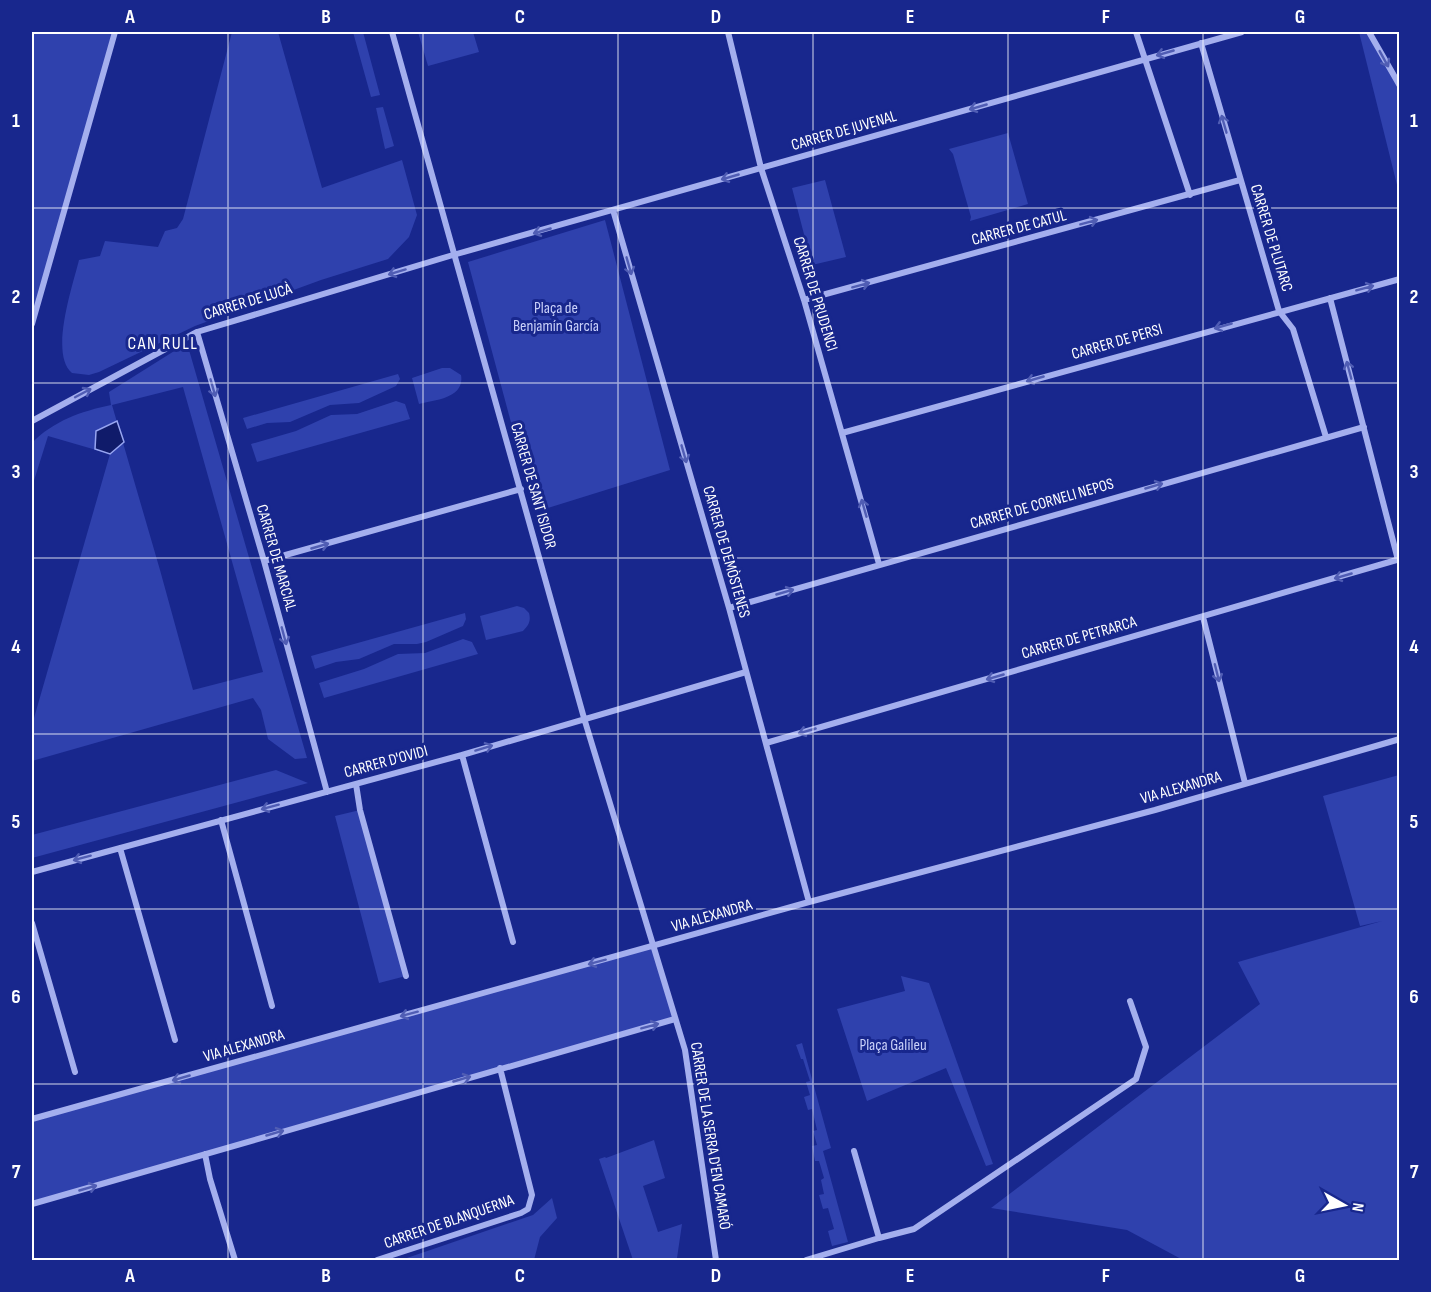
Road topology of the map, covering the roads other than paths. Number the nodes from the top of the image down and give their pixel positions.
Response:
1 (115, 32) edge
2 (392, 32) edge
3 (728, 32) edge
4 (1136, 32) edge
5 (1242, 32) edge
6 (1369, 32) edge
7 (1201, 43) junction
8 (1144, 59) junction
9 (1400, 86) edge
10 (761, 168) junction
11 (1240, 180) junction
12 (1190, 195) junction
13 (613, 210) junction
14 (453, 255) junction
15 (1400, 279) edge
16 (1330, 298) junction
17 (804, 300) junction
18 (1279, 311) junction
19 (32, 324) edge
20 (197, 332) junction
21 (32, 421) edge
22 (1364, 427) junction
23 (842, 433) junction
24 (1326, 437) junction
25 (520, 489) junction
26 (1399, 560) edge
27 (264, 561) junction
28 (879, 564) junction
29 (729, 608) junction
30 (1203, 616) junction
31 (746, 672) junction
32 (584, 718) junction
33 (1400, 739) edge
34 (766, 743) junction
35 (462, 755) junction
36 (1245, 783) junction
37 (356, 784) junction
38 (327, 792) junction
39 (221, 820) junction
40 (120, 848) junction
41 (32, 872) edge
42 (808, 902) junction
43 (32, 922) edge
44 (513, 942) dead end
45 (653, 947) junction
46 (406, 976) dead end
47 (1131, 1001) dead end
48 (272, 1006) dead end
49 (675, 1019) junction
50 (175, 1040) dead end
51 (500, 1068) junction
52 (75, 1071) dead end
53 (32, 1119) edge
54 (854, 1151) dead end
55 (205, 1154) junction
56 (32, 1204) edge
57 (879, 1238) junction
58 (235, 1260) edge
59 (377, 1260) edge
60 (716, 1260) edge
61 (806, 1260) edge

1 - 19 street
2 - 14 street, CARRER DE SANT ISIDOR
3 - 10 street, CARRER DE PRUDENCI
4 - 8 street
5 - 7 street, CARRER DE JUVENAL
6 -> 9 street
7 -> 8 street, CARRER DE JUVENAL
11 -> 7 street, CARRER DE PLUTARC
8 -> 10 street, CARRER DE JUVENAL
8 - 12 street
10 -> 13 street, CARRER DE JUVENAL
10 - 17 street, CARRER DE PRUDENCI
11 - 12 street, CARRER DE CATUL
11 - 18 street, CARRER DE PLUTARC
17 -> 12 street, CARRER DE CATUL
13 -> 14 street, CARRER DE JUVENAL
13 -> 29 street, CARRER DE DEMÒSTENES
14 -> 20 street, CARRER DE LUCÀ
14 - 25 street, CARRER DE SANT ISIDOR
16 -> 15 street, CARRER DE PERSI
16 - 18 street, CARRER DE PERSI
22 -> 16 street
17 - 23 street, CARRER DE PRUDENCI
18 -> 23 street, CARRER DE PERSI
18 - 24 street, CARRER DE PLUTARC
21 -> 20 street, CARRER DE LUCÀ
20 -> 27 street, CARRER DE MARCIAL
22 - 24 street, CARRER DE CORNELI NEPOS
22 - 26 street
28 -> 23 street, CARRER DE PRUDENCI
28 -> 24 street, CARRER DE CORNELI NEPOS
27 -> 25 street
25 - 32 street, CARRER DE SANT ISIDOR
26 -> 30 street, CARRER DE PETRARCA
27 -> 38 street, CARRER DE MARCIAL
29 -> 28 street, CARRER DE CORNELI NEPOS
29 - 31 street, CARRER DE DEMÒSTENES
30 -> 34 street, CARRER DE PETRARCA
30 -> 36 street
31 - 32 street, CARRER D'OVIDI
31 - 34 street, CARRER DE DEMÒSTENES
35 -> 32 street, CARRER D'OVIDI
32 - 45 street, CARRER DE SANT ISIDOR
33 - 36 street, VIA ALEXANDRA
34 - 42 street, CARRER DE DEMÒSTENES
35 - 37 street, CARRER D'OVIDI
35 - 44 street
36 - 42 street, VIA ALEXANDRA
37 - 38 street, CARRER D'OVIDI
37 - 46 street
38 -> 39 street, CARRER D'OVIDI
39 - 40 street, CARRER D'OVIDI
39 - 48 street
40 -> 41 street, CARRER D'OVIDI
40 - 50 street
42 - 45 street, VIA ALEXANDRA
43 - 52 street
45 - 49 street, CARRER DE LA SERRA D'EN CAMARÓ
45 -> 53 street, VIA ALEXANDRA
47 - 57 street
51 -> 49 street
49 - 60 street, CARRER DE LA SERRA D'EN CAMARÓ
55 -> 51 street
51 - 59 street, CARRER DE BLANQUERNA
54 - 57 street
56 -> 55 street
55 - 58 street
57 - 61 street

